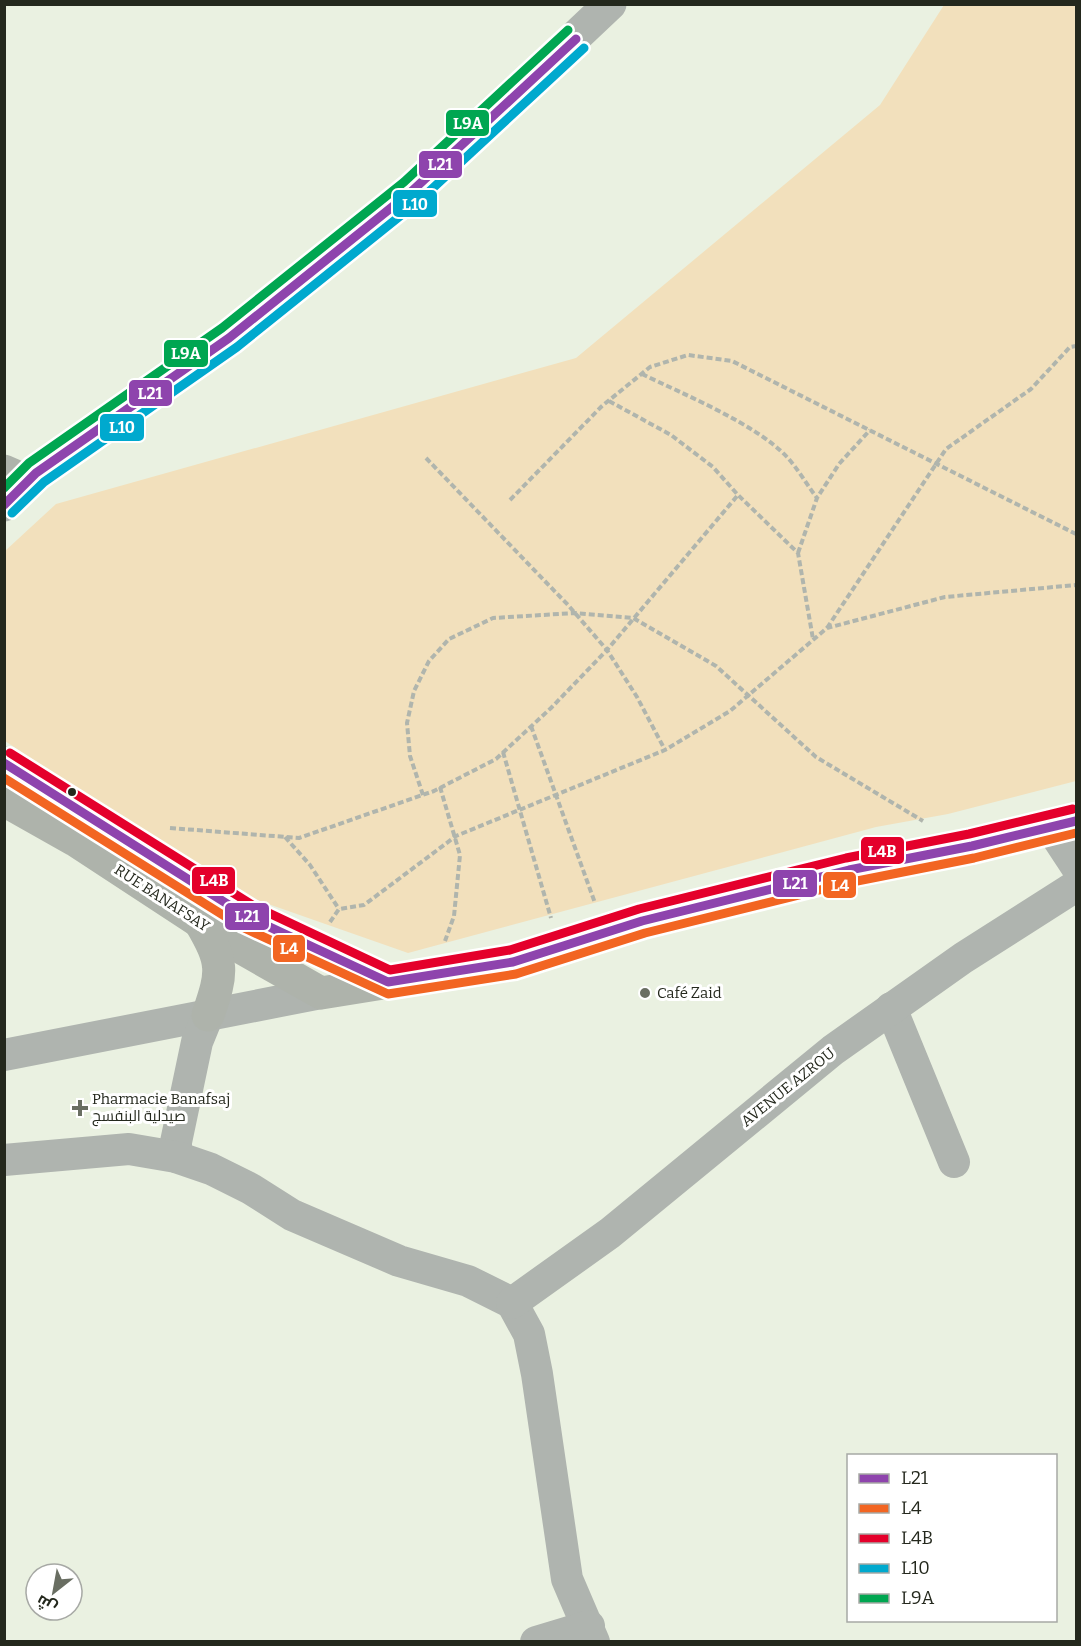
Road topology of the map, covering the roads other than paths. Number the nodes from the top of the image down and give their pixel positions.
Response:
1 (610, 4) edge
2 (14, 482) edge
3 (4, 763) edge
4 (4, 800) edge
5 (1064, 825) edge
6 (1077, 866) edge
7 (1077, 886) edge
8 (200, 922) junction
9 (388, 982) junction
10 (321, 993) junction
11 (891, 1008) junction
12 (208, 1016) junction
13 (4, 1055) edge
14 (176, 1157) junction
15 (4, 1160) edge
16 (954, 1162) dead end
17 (512, 1303) junction
18 (591, 1634) edge
19 (536, 1641) edge

1 - 2 street
3 - 9 main road, RUE BANAFSAY
4 - 8 main road, RUE BANAFSAY
5 - 6 street
5 - 9 main road
7 - 11 street, AVENUE AZROU
8 - 10 main road, RUE BANAFSAY
8 - 12 main road
9 - 10 main road
10 - 12 street
11 - 16 street
11 - 17 street, AVENUE AZROU
12 - 13 street
12 - 14 street
14 - 15 street
14 - 17 street
17 - 18 street
18 - 19 street

